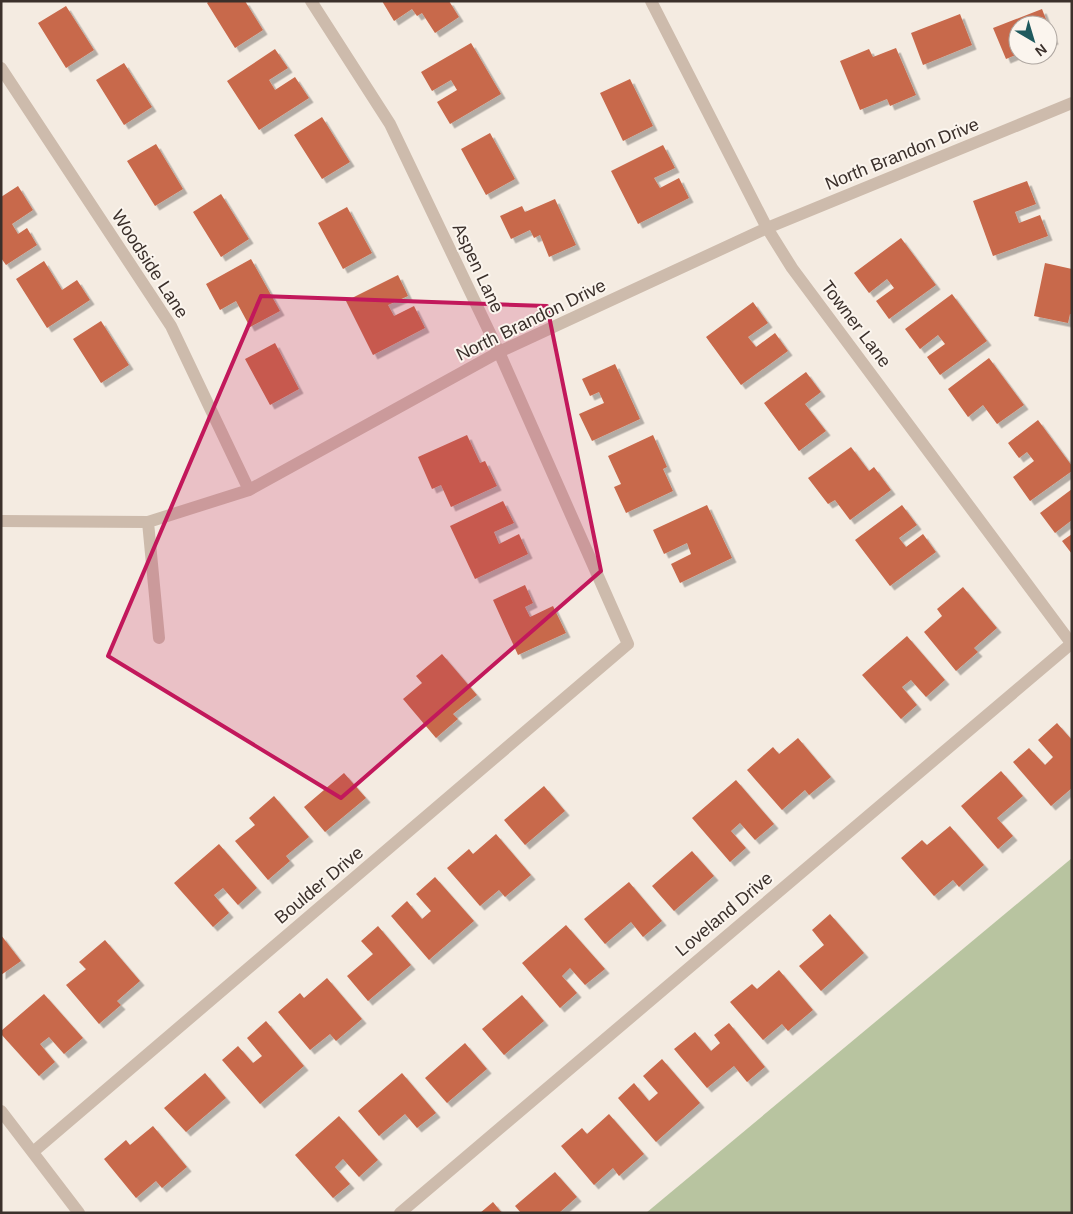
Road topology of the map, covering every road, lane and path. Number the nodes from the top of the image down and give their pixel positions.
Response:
1 (311, 1) edge
2 (651, 1) edge
3 (1, 68) edge
4 (1072, 103) edge
5 (767, 228) junction
6 (499, 352) junction
7 (249, 490) junction
8 (1, 521) edge
9 (148, 522) junction
10 (159, 638) dead end
11 (1072, 643) edge
12 (628, 644) joint
13 (1, 1111) edge
14 (33, 1152) junction
15 (80, 1213) edge
16 (400, 1213) edge

1 - 6 street, Aspen Lane
2 - 5 street, Towner Lane
3 - 7 street, Woodside Lane
4 - 5 street, North Brandon Drive
5 - 6 street, North Brandon Drive
5 - 11 street, Towner Lane
6 - 7 street, North Brandon Drive
6 - 12 street, Aspen Lane
7 - 9 street, North Brandon Drive
8 - 9 street, North Brandon Drive
9 - 10 street
11 - 16 street, Loveland Drive
12 - 14 street, Boulder Drive
13 - 14 street
14 - 15 street

